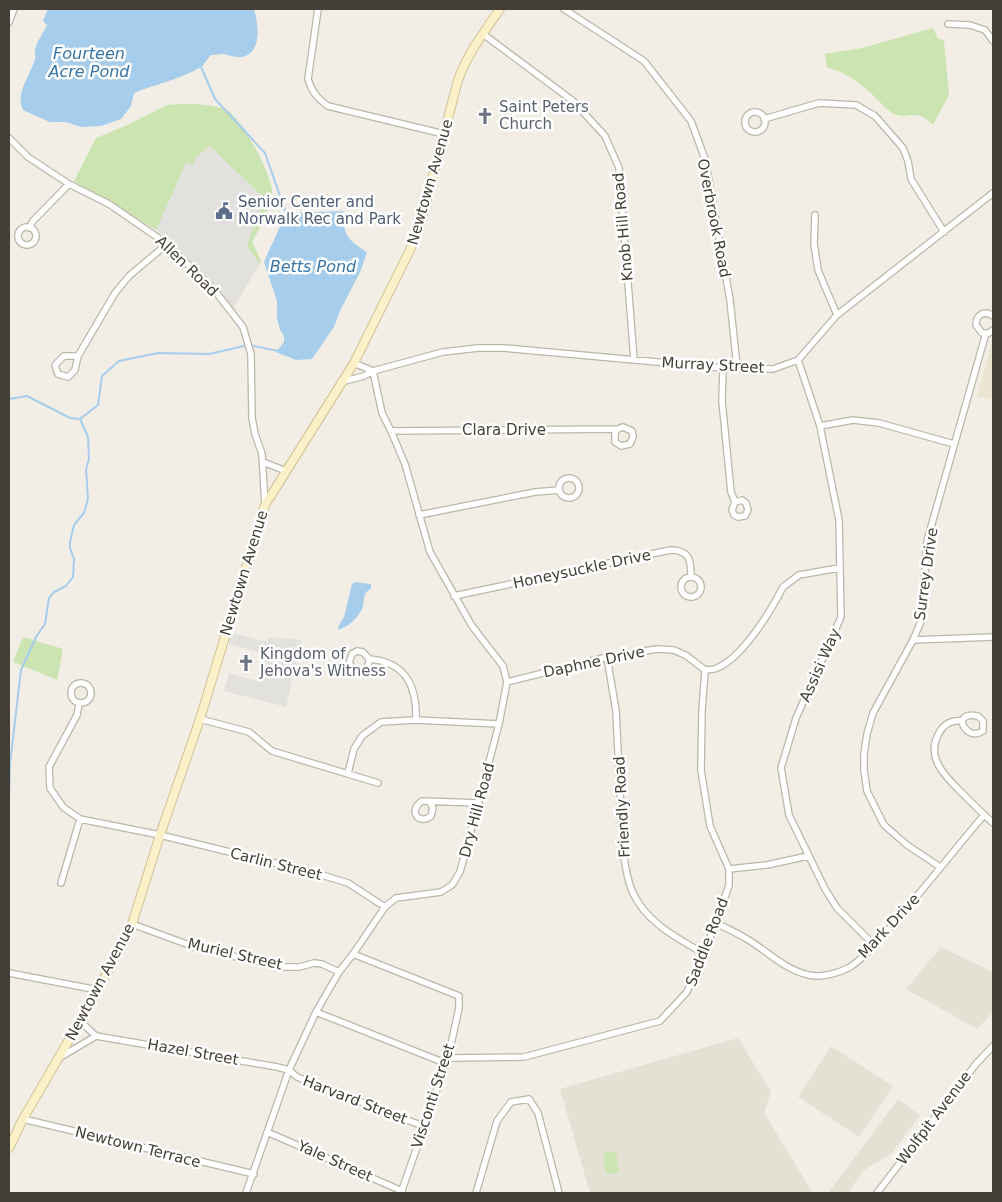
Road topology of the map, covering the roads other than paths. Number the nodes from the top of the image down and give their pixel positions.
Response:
1 (14, 9) edge
2 (318, 9) edge
3 (500, 9) edge
4 (564, 9) edge
5 (9, 22) edge
6 (948, 24) dead end
7 (483, 34) junction
8 (993, 41) edge
9 (764, 119) dead end
10 (444, 134) junction
11 (9, 138) edge
12 (69, 184) junction
13 (993, 193) edge
14 (816, 214) dead end
15 (30, 228) dead end
16 (944, 232) junction
17 (167, 244) junction
18 (837, 315) junction
19 (993, 316) edge
20 (993, 330) edge
21 (986, 333) junction
22 (78, 356) junction
23 (634, 360) junction
24 (798, 360) junction
25 (354, 363) junction
26 (737, 367) junction
27 (722, 368) junction
28 (373, 372) junction
29 (341, 382) junction
30 (820, 426) junction
31 (618, 429) dead end
32 (391, 431) junction
33 (954, 444) junction
34 (263, 462) junction
35 (286, 470) junction
36 (559, 490) dead end
37 (735, 502) dead end
38 (265, 505) junction
39 (419, 515) junction
40 (839, 568) junction
41 (691, 577) dead end
42 (454, 596) junction
43 (993, 637) edge
44 (913, 640) junction
45 (607, 657) junction
46 (369, 659) dead end
47 (705, 670) junction
48 (507, 682) junction
49 (79, 704) dead end
50 (200, 719) junction
51 (416, 720) junction
52 (962, 721) dead end
53 (499, 724) junction
54 (348, 773) junction
55 (378, 783) dead end
56 (430, 802) dead end
57 (480, 803) junction
58 (984, 815) junction
59 (80, 819) junction
60 (993, 822) edge
61 (160, 835) junction
62 (808, 856) junction
63 (940, 866) junction
64 (729, 868) junction
65 (61, 883) dead end
66 (385, 907) junction
67 (716, 922) junction
68 (132, 924) junction
69 (874, 945) junction
70 (703, 953) junction
71 (353, 954) junction
72 (339, 972) junction
73 (9, 973) edge
74 (98, 990) junction
75 (316, 1012) junction
76 (80, 1021) junction
77 (96, 1036) junction
78 (993, 1046) edge
79 (59, 1058) junction
80 (447, 1061) junction
81 (289, 1070) junction
82 (23, 1119) junction
83 (423, 1126) junction
84 (268, 1132) junction
85 (9, 1148) edge
86 (254, 1174) junction
87 (401, 1192) edge
88 (246, 1193) edge
89 (476, 1193) edge
90 (559, 1193) edge
91 (877, 1193) edge

1 - 5 street
2 - 10 street
3 - 7 main road, Newtown Avenue
4 - 26 street, Overbrook Road
6 - 8 street
7 - 10 main road, Newtown Avenue
7 - 23 street, Knob Hill Road
9 - 16 street
10 - 25 main road, Newtown Avenue
11 - 12 street, Allen Road
12 - 15 street
12 - 17 street, Allen Road
13 - 16 street
14 - 18 street
16 - 18 street
17 - 22 street
17 - 34 street, Allen Road
18 - 24 street
19 - 21 street
20 - 21 street
21 - 33 street, Surrey Drive
22 - 22 street
23 - 27 street, Murray Street
23 - 28 street, Murray Street
24 - 26 street, Murray Street
24 - 30 street, Assisi Way
25 - 28 street
25 - 29 main road, Newtown Avenue
26 - 27 street, Murray Street
27 - 37 street
28 - 29 street, Murray Street
28 - 32 street
29 - 35 main road, Newtown Avenue
30 - 33 street
30 - 40 street, Assisi Way
31 - 32 street, Clara Drive
32 - 39 street
33 - 44 street, Surrey Drive
34 - 35 street
34 - 38 street, Allen Road
35 - 38 main road, Newtown Avenue
36 - 39 street
38 - 50 main road, Newtown Avenue
39 - 42 street
40 - 47 street
40 - 62 street, Assisi Way
41 - 42 street, Honeysuckle Drive
42 - 48 street
43 - 44 street
44 - 63 street, Surrey Drive
45 - 47 street, Daphne Drive
45 - 48 street, Daphne Drive
45 - 70 street, Friendly Road
46 - 51 street
47 - 64 street
48 - 53 street, Dry Hill Road
49 - 59 street
50 - 54 street
50 - 61 main road, Newtown Avenue
51 - 53 street
51 - 54 street
52 - 58 street
53 - 57 street, Dry Hill Road
54 - 55 street
56 - 57 street
57 - 66 street, Dry Hill Road
58 - 60 street
58 - 63 street, Mark Drive
59 - 61 street, Carlin Street
59 - 65 street
61 - 66 street, Carlin Street
61 - 68 main road, Newtown Avenue
62 - 64 street
62 - 69 street, Assisi Way
63 - 69 street, Mark Drive
64 - 67 street, Saddle Road
66 - 71 street, Dry Hill Road
67 - 69 street, Mark Drive
67 - 70 street, Saddle Road
68 - 72 street, Muriel Street
68 - 74 main road, Newtown Avenue
70 - 80 street, Saddle Road
71 - 72 street, Dry Hill Road
71 - 80 street, Visconti Street
72 - 75 street, Dry Hill Road
73 - 74 street
74 - 76 main road, Newtown Avenue
75 - 80 street
75 - 81 street, Dry Hill Road
76 - 77 street
76 - 79 main road, Newtown Avenue
77 - 79 street
77 - 81 street, Hazel Street
78 - 91 street, Wolfpit Avenue
79 - 82 main road, Newtown Avenue
80 - 83 street, Visconti Street
81 - 83 street, Harvard Street
81 - 84 street, Dry Hill Road
82 - 85 main road, Newtown Avenue
82 - 86 street, Newtown Terrace
83 - 87 street, Visconti Street
84 - 86 street, Dry Hill Road
84 - 87 street, Yale Street
86 - 88 street, Dry Hill Road
89 - 90 street

